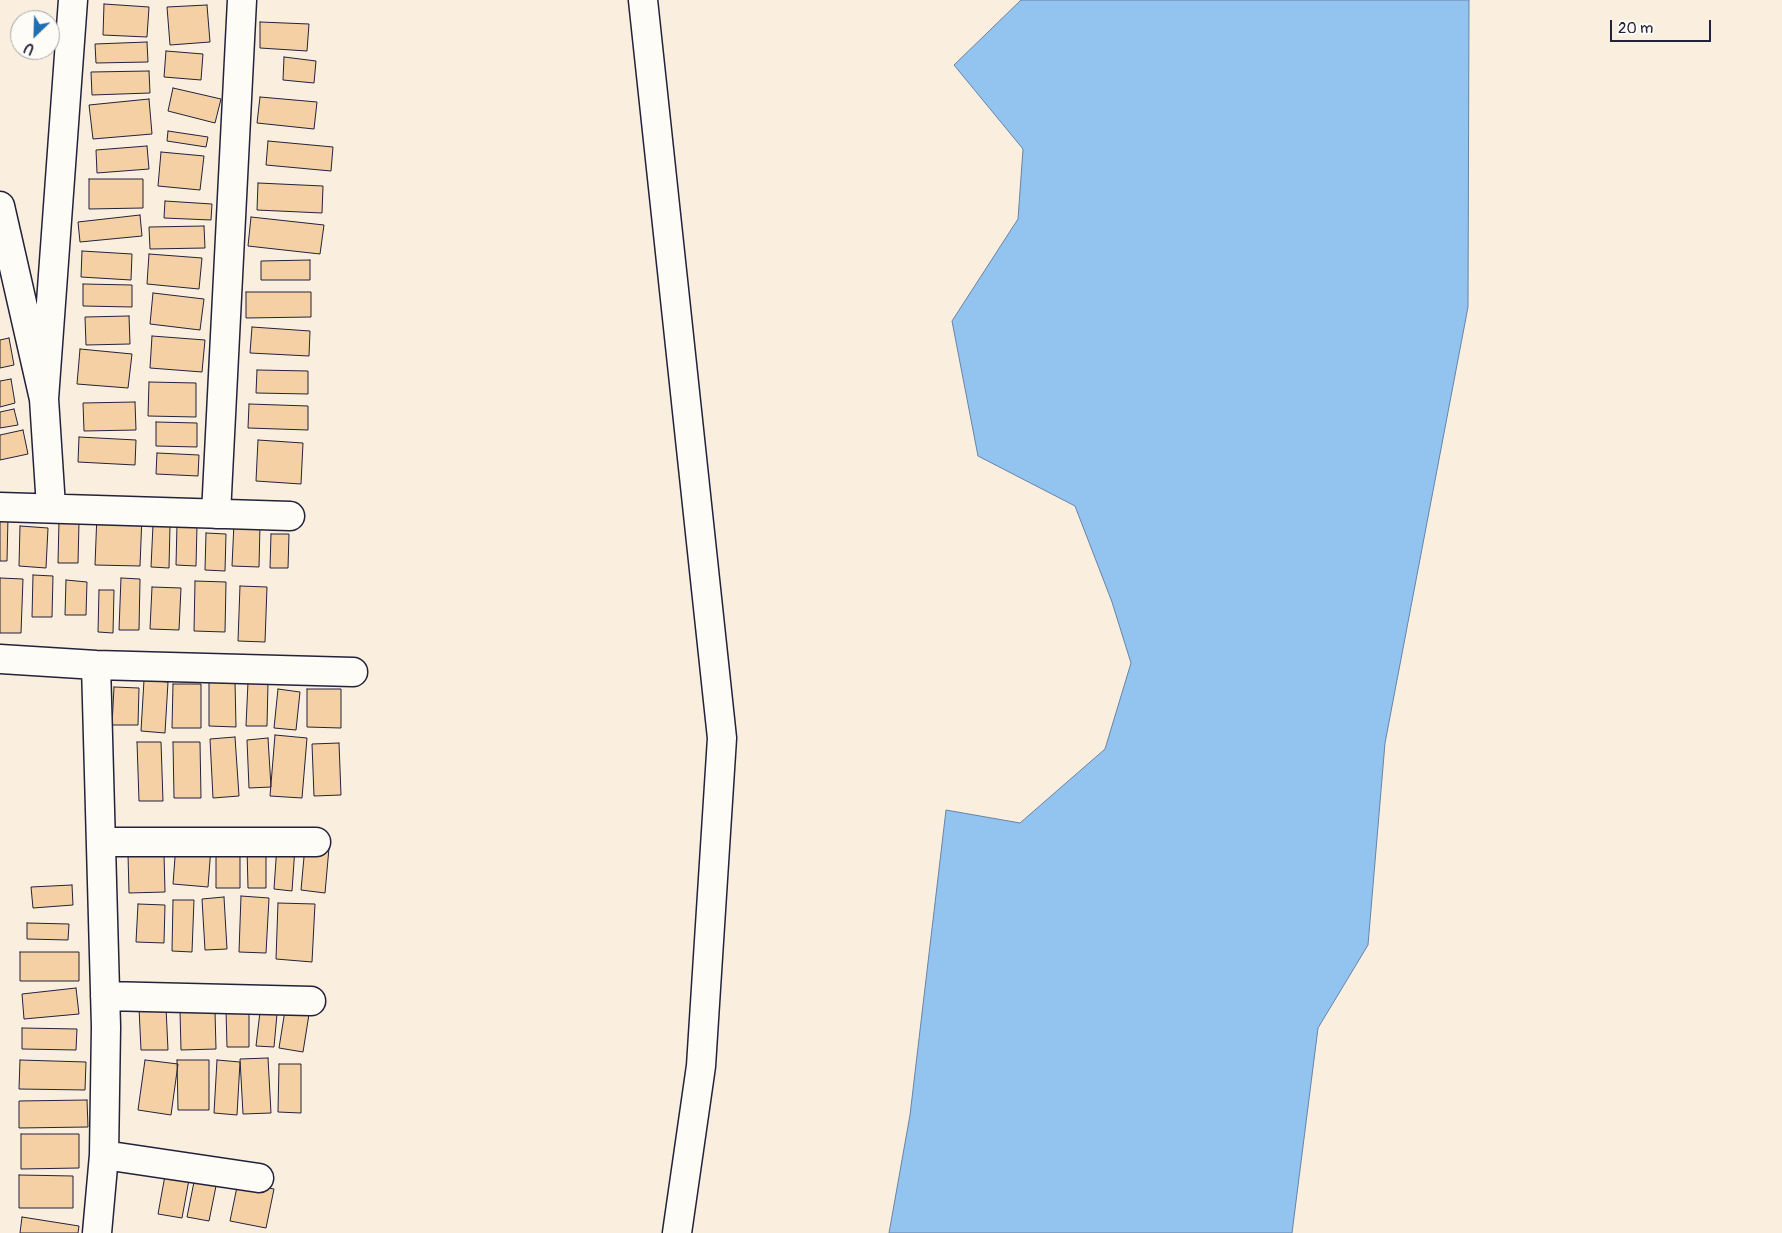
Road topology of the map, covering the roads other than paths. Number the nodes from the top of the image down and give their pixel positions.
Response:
1 (73, 0) edge
2 (242, 0) edge
3 (643, 0) edge
4 (0, 206) edge
5 (44, 399) junction
6 (0, 507) edge
7 (51, 507) junction
8 (216, 514) junction
9 (290, 516) dead end
10 (0, 659) edge
11 (96, 665) junction
12 (353, 672) dead end
13 (101, 842) junction
14 (316, 842) dead end
15 (105, 996) junction
16 (311, 1001) dead end
17 (104, 1155) junction
18 (259, 1178) dead end
19 (97, 1233) edge
20 (677, 1233) edge

1 - 5 street
2 - 8 street
3 - 20 street
4 - 5 street
5 - 7 street
6 - 7 street
7 - 8 street
8 - 9 street
10 - 11 street
11 - 12 street
11 - 13 street
13 - 14 street
13 - 15 street
15 - 16 street
15 - 17 street
17 - 18 street
17 - 19 street

